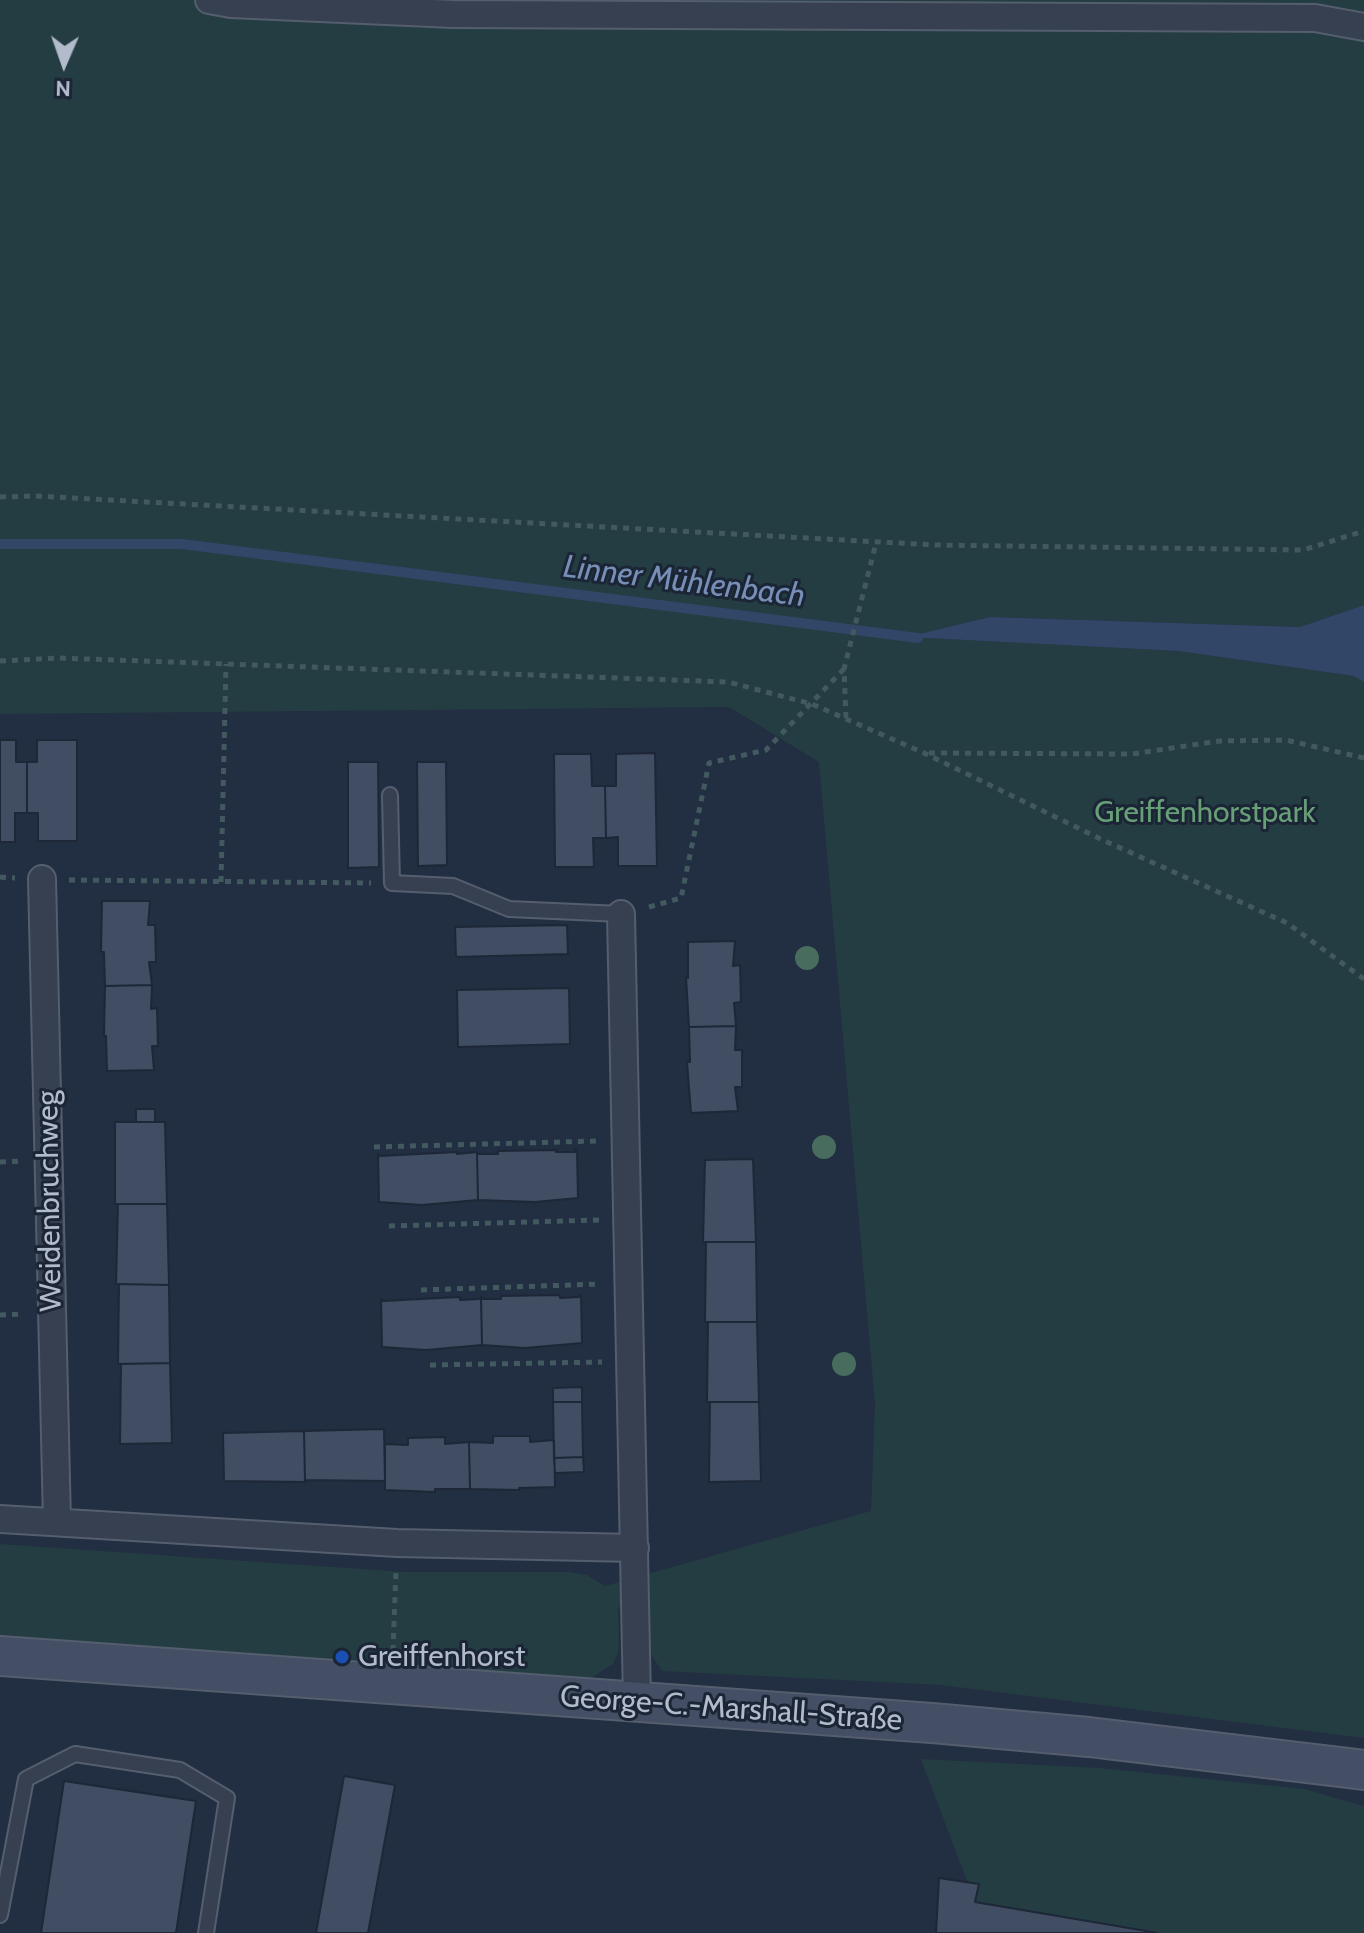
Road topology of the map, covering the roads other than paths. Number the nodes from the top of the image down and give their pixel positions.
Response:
1 (209, 0) edge
2 (1364, 27) edge
3 (390, 795) dead end
4 (42, 879) road end
5 (621, 914) joint
6 (0, 1519) edge
7 (57, 1522) junction
8 (635, 1548) junction
9 (0, 1656) edge
10 (637, 1701) junction
11 (1364, 1770) edge
12 (7, 1838) edge
13 (0, 1915) edge
14 (206, 1933) edge

1 - 2 street
3 - 5 lane
4 - 7 street, Weidenbruchweg
5 - 8 street
6 - 7 street
7 - 8 street
8 - 10 street
9 - 10 main road, George-C.-Marshall-Straße
10 - 11 main road, George-C.-Marshall-Straße
12 - 13 lane
12 - 14 lane

